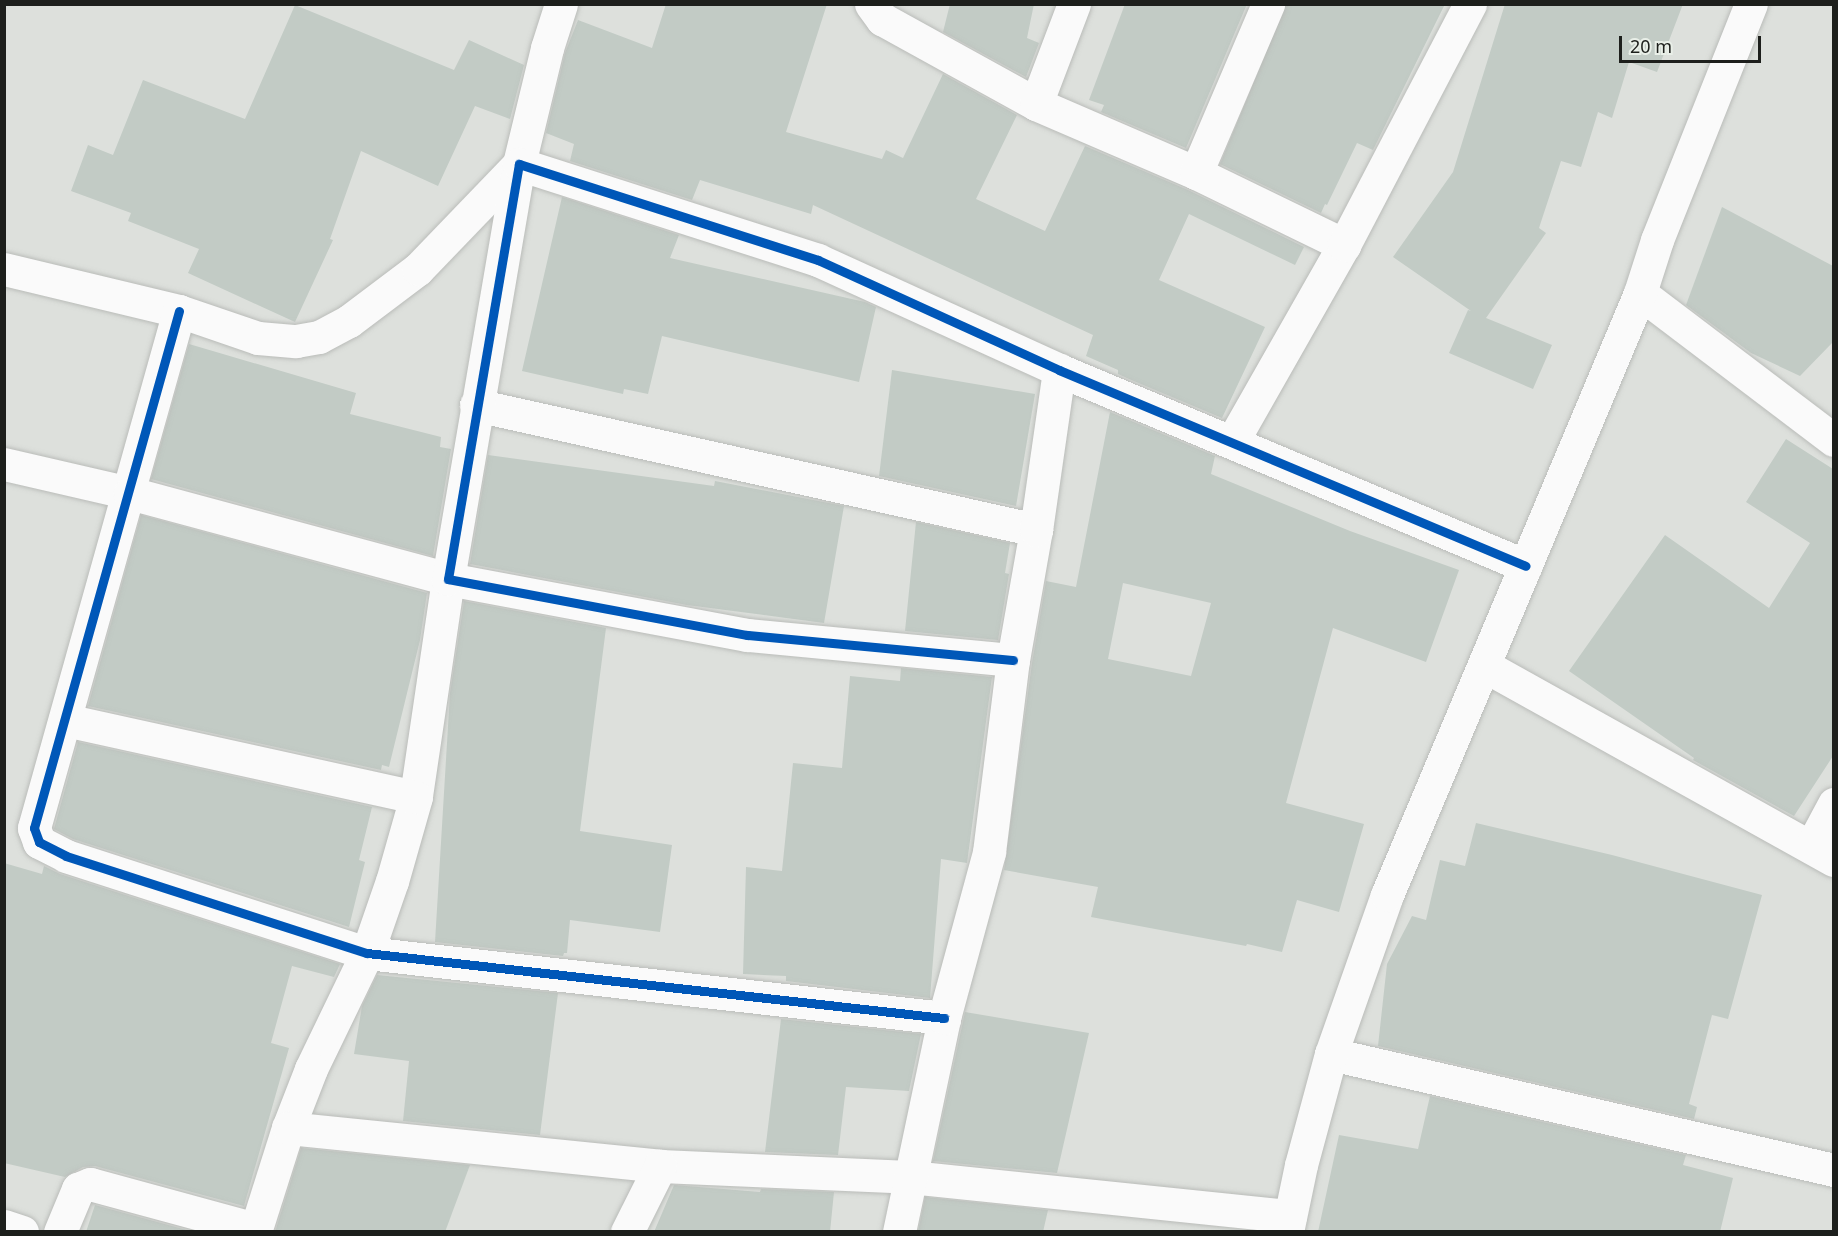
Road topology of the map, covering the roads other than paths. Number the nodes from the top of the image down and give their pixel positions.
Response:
1 (561, 4) edge
2 (871, 4) edge
3 (1074, 4) edge
4 (1268, 4) edge
5 (1470, 4) edge
6 (1751, 4) edge
7 (1036, 104) junction
8 (519, 164) junction
9 (1196, 173) junction
10 (1344, 245) junction
11 (4, 268) edge
12 (1640, 292) junction
13 (179, 310) junction
14 (1059, 370) junction
15 (476, 405) junction
16 (1825, 422) edge
17 (1232, 442) junction
18 (4, 464) edge
19 (130, 493) junction
20 (1036, 530) junction
21 (1526, 566) junction
22 (448, 579) junction
23 (1013, 660) junction
24 (1485, 666) junction
25 (65, 720) junction
26 (416, 797) junction
27 (1833, 804) edge
28 (1822, 854) edge
29 (367, 953) junction
30 (944, 1018) junction
31 (1331, 1054) junction
32 (288, 1128) junction
33 (660, 1166) junction
34 (1833, 1170) edge
35 (910, 1177) junction
36 (1288, 1224) edge
37 (4, 1226) edge
38 (255, 1230) edge
39 (22, 1232) edge
40 (60, 1232) edge
41 (627, 1232) edge
42 (899, 1232) edge

1 - 8 street
2 - 7 street
3 - 7 street
4 - 9 street
5 - 10 street
6 - 12 street
7 - 9 street
8 - 13 street
8 - 14 street
8 - 15 street
9 - 10 street
10 - 17 street
11 - 13 street
12 - 16 street
12 - 21 street
13 - 19 street
14 - 17 street
14 - 20 street
15 - 20 street
15 - 22 street
17 - 21 street
18 - 19 street
19 - 22 street
19 - 25 street
20 - 23 street
21 - 24 street
22 - 23 street
22 - 26 street
23 - 30 street
24 - 28 street
24 - 31 street
25 - 26 street
25 - 29 street
26 - 29 street
27 - 28 street
29 - 30 street
29 - 32 street
30 - 35 street
31 - 34 street
31 - 36 street
32 - 33 street
32 - 38 street
33 - 35 street
33 - 41 street
35 - 36 street
35 - 42 street
37 - 39 street
38 - 40 street

